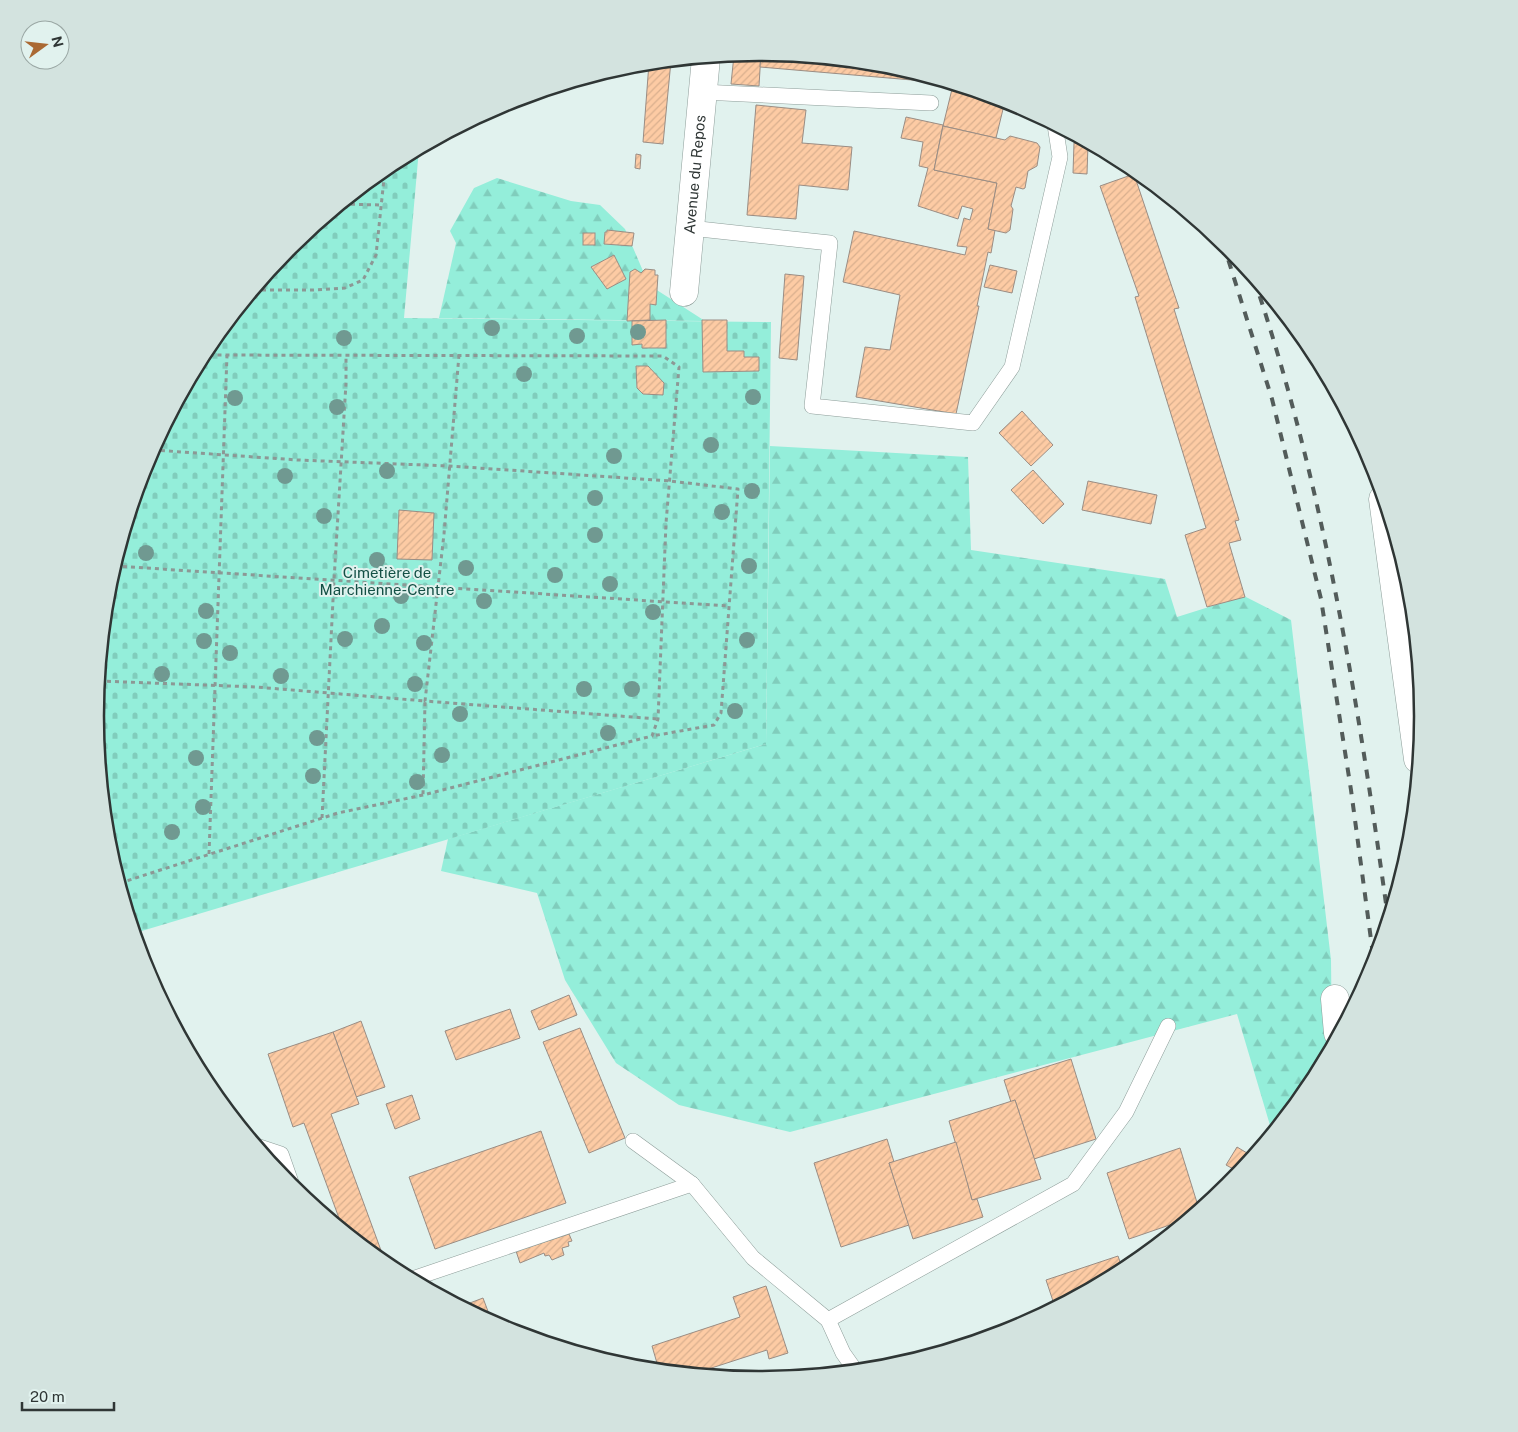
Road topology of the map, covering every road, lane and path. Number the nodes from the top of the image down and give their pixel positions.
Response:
1 (705, 64) edge
2 (702, 92) junction
3 (931, 103) dead end
4 (1056, 133) edge
5 (384, 180) edge
6 (351, 204) edge
7 (381, 204) junction
8 (690, 228) junction
9 (262, 290) edge
10 (684, 292) dead end
11 (214, 354) edge
12 (227, 355) junction
13 (346, 355) junction
14 (459, 355) junction
15 (161, 450) edge
16 (223, 454) junction
17 (341, 462) junction
18 (449, 466) junction
19 (670, 481) junction
20 (1388, 537) edge
21 (122, 567) edge
22 (219, 573) junction
23 (334, 580) junction
24 (438, 587) junction
25 (663, 602) junction
26 (728, 606) junction
27 (106, 681) edge
28 (215, 685) junction
29 (328, 693) junction
30 (425, 702) junction
31 (658, 719) junction
32 (1414, 726) edge
33 (652, 736) junction
34 (422, 795) junction
35 (322, 818) junction
36 (209, 854) junction
37 (126, 881) edge
38 (1335, 999) dead end
39 (1337, 1023) edge
40 (1168, 1026) dead end
41 (632, 1141) dead end
42 (269, 1150) edge
43 (286, 1168) edge
44 (692, 1184) junction
45 (421, 1276) edge
46 (828, 1320) junction
47 (851, 1364) edge

1 - 2 street, Avenue du Repos
2 - 3 lane
2 - 8 street, Avenue du Repos
4 - 8 lane
5 - 7 path
6 - 7 path
7 - 9 path
8 - 10 street, Avenue du Repos
11 - 12 path
12 - 13 path
12 - 16 path
13 - 14 path
13 - 17 path
14 - 18 path
14 - 19 path
15 - 16 path
16 - 17 path
16 - 22 path
17 - 18 path
17 - 23 path
18 - 19 path
18 - 24 path
19 - 25 path
19 - 26 path
20 - 32 street
21 - 22 path
22 - 23 path
22 - 28 path
23 - 24 path
23 - 29 path
24 - 25 path
24 - 30 path
25 - 26 path
25 - 31 path
26 - 33 path
27 - 28 path
28 - 29 path
28 - 36 path
29 - 30 path
29 - 35 path
30 - 31 path
30 - 34 path
31 - 33 path
33 - 34 path
34 - 35 path
35 - 36 path
36 - 37 path
38 - 39 street
40 - 46 lane
41 - 44 lane
42 - 43 lane
44 - 45 lane
44 - 46 lane
46 - 47 lane

